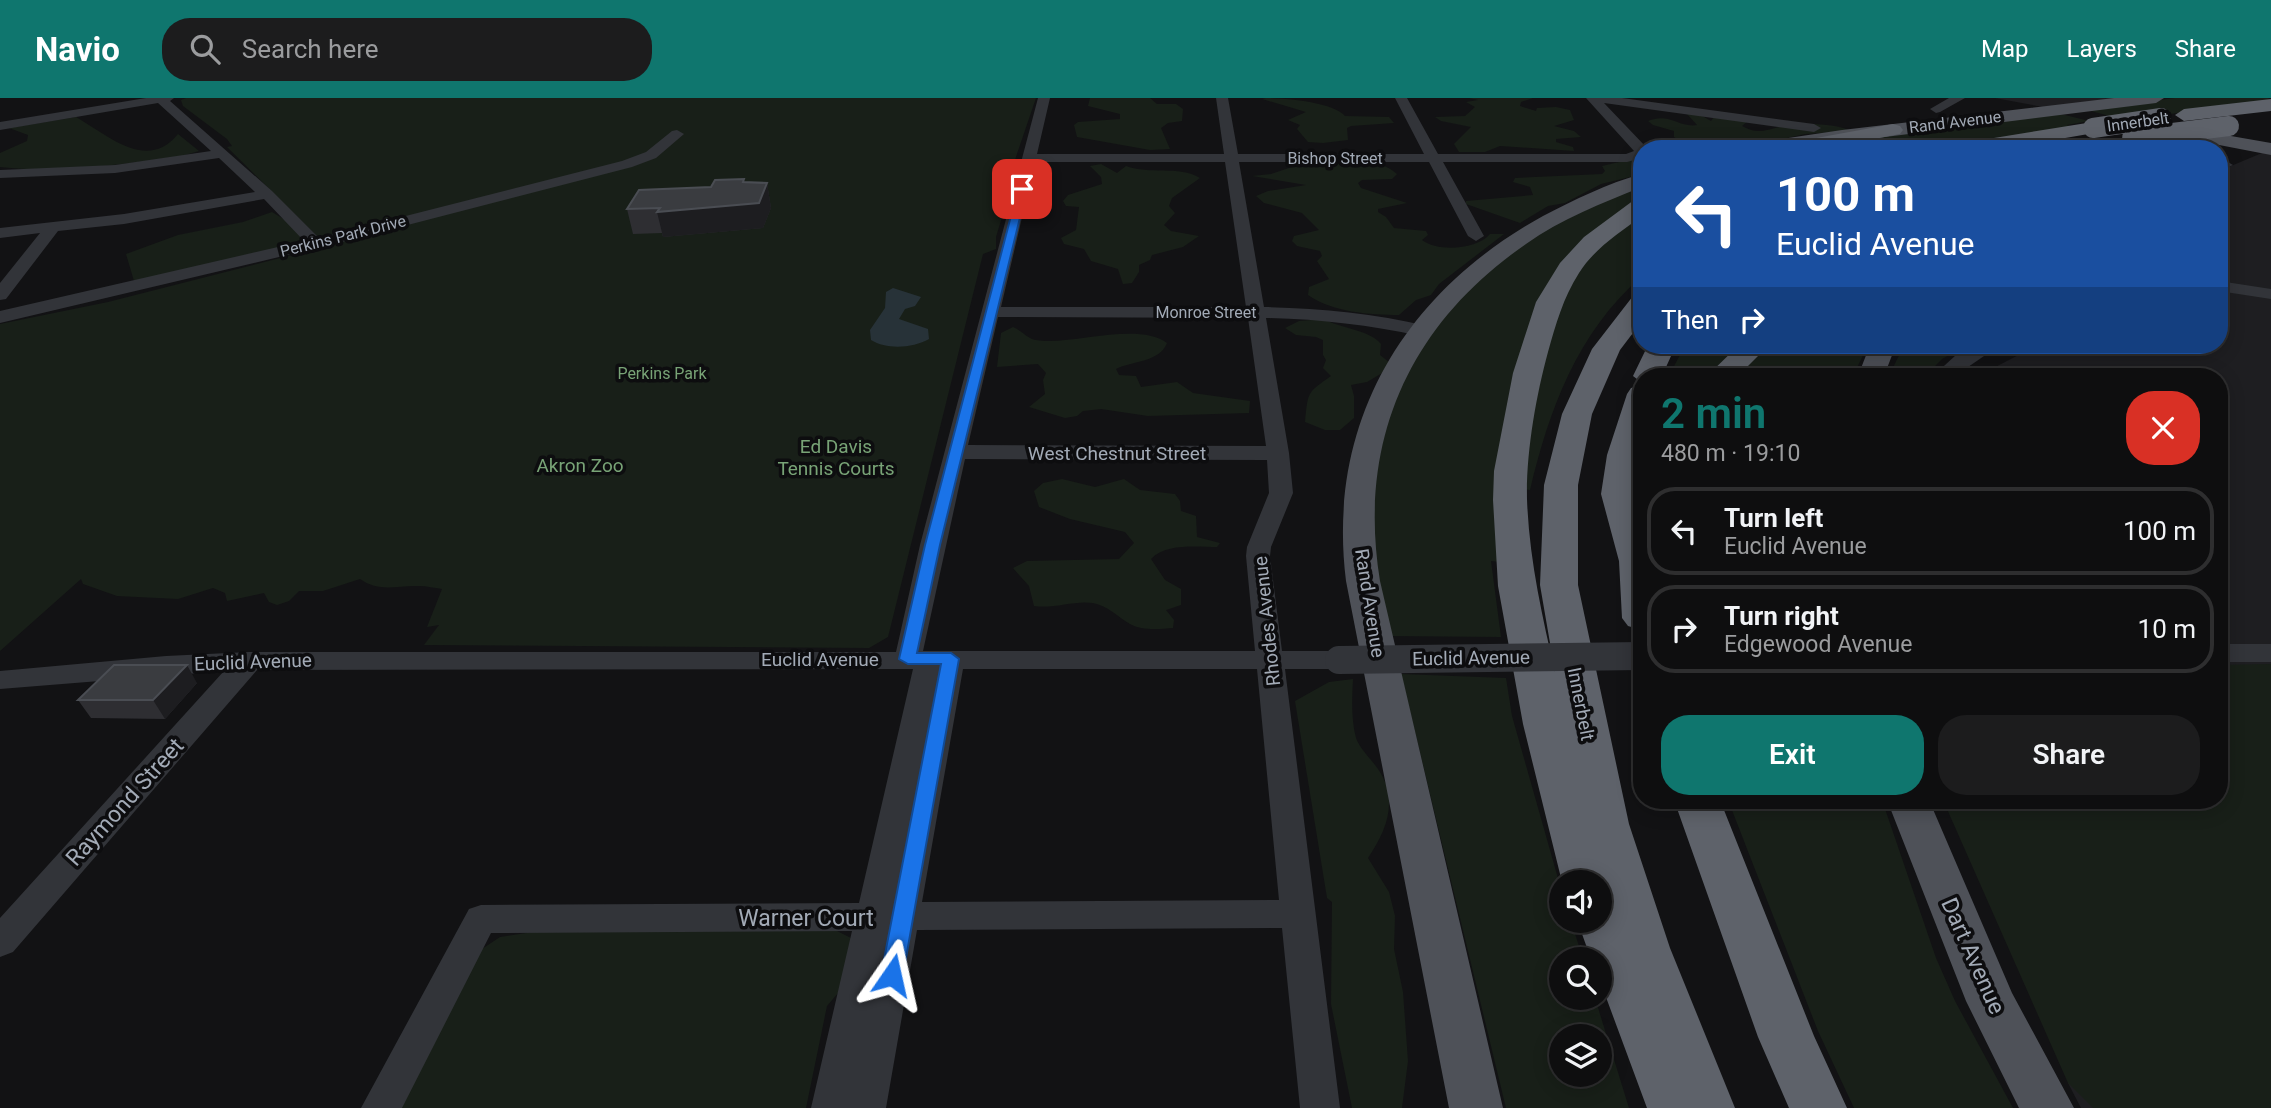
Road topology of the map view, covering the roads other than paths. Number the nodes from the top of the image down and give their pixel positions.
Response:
1 (1044, 98) edge
2 (1222, 98) edge
3 (1401, 98) edge
4 (1594, 98) edge
5 (1959, 98) edge
6 (2156, 98) edge
7 (164, 99) edge
8 (1638, 100) edge
9 (2005, 100) dead end
10 (2271, 105) edge
11 (1936, 109) dead end
12 (2059, 110) junction
13 (2271, 121) edge
14 (0, 126) edge
15 (1814, 128) dead end
16 (1893, 130) junction
17 (677, 134) dead end
18 (1820, 140) edge
19 (1838, 140) edge
20 (2019, 140) edge
21 (2120, 140) edge
22 (2268, 147) edge
23 (1633, 149) edge
24 (221, 154) junction
25 (1030, 158) junction
26 (1230, 158) junction
27 (1434, 158) junction
28 (1633, 159) edge
29 (2228, 160) edge
30 (1633, 167) edge
31 (4, 176) edge
32 (267, 194) junction
33 (1633, 211) edge
34 (52, 229) junction
35 (0, 233) edge
36 (1476, 236) dead end
37 (315, 243) junction
38 (2228, 287) edge
39 (2271, 294) edge
40 (0, 295) edge
41 (992, 312) junction
42 (1254, 312) junction
43 (1633, 314) edge
44 (0, 317) edge
45 (1420, 330) junction
46 (1745, 354) edge
47 (1973, 354) edge
48 (1730, 368) edge
49 (1952, 368) edge
50 (1633, 423) edge
51 (957, 452) junction
52 (1278, 453) junction
53 (1633, 537) edge
54 (2228, 653) edge
55 (2271, 653) edge
56 (1633, 656) edge
57 (930, 659) junction
58 (248, 661) junction
59 (1271, 661) junction
60 (0, 680) edge
61 (1700, 809) edge
62 (1911, 809) edge
63 (1584, 870) edge
64 (1299, 914) junction
65 (887, 918) junction
66 (1608, 933) edge
67 (0, 942) edge
68 (381, 1108) edge
69 (831, 1108) edge
70 (866, 1108) edge
71 (1320, 1108) edge
72 (1476, 1108) edge
73 (1675, 1108) edge
74 (1706, 1108) edge
75 (1818, 1108) edge
76 (2047, 1108) edge

1 - 25 street
2 - 26 street, Rhodes Avenue
3 - 27 street
4 - 8 street
4 - 23 street
5 - 11 street
6 - 12 main road, Rand Avenue
7 - 14 street
7 - 24 street
8 - 15 street
9 - 12 main road
10 - 20 highway, Innerbelt, bridge
12 - 16 main road, Rand Avenue
12 - 22 main road
13 - 21 highway, Innerbelt, bridge
16 - 18 main road, Rand Avenue
16 - 19 highway
17 - 37 street, Perkins Park Drive
22 - 29 main road
24 - 31 street
24 - 32 street
25 - 26 street, Bishop Street
25 - 41 street
26 - 27 street, Bishop Street
26 - 42 street, Rhodes Avenue
27 - 28 street, Bishop Street
27 - 36 street
30 - 45 main road, Rand Avenue
32 - 34 street
32 - 37 street
33 - 63 highway
34 - 35 street
34 - 40 street
37 - 44 street, Perkins Park Drive
38 - 39 street
41 - 42 street, Monroe Street
41 - 51 street
42 - 45 street, Monroe Street
42 - 52 street, Rhodes Avenue
43 - 74 highway, Innerbelt
45 - 72 main road, Rand Avenue
46 - 48 highway
47 - 49 street
50 - 53 highway
51 - 52 street, West Chestnut Street
51 - 57 street
52 - 59 street, Rhodes Avenue
54 - 55 street
56 - 59 street, Euclid Avenue, bridge
57 - 58 street, Euclid Avenue
57 - 59 street, Euclid Avenue
57 - 65 street
58 - 60 street, Euclid Avenue
58 - 67 street, Raymond Street
59 - 64 street, Rhodes Avenue
61 - 75 highway
62 - 76 main road, Dart Avenue
64 - 65 street, Warner Court
64 - 71 street, Rhodes Avenue
65 - 68 street, Warner Court
65 - 69 street
65 - 70 street
66 - 73 highway

